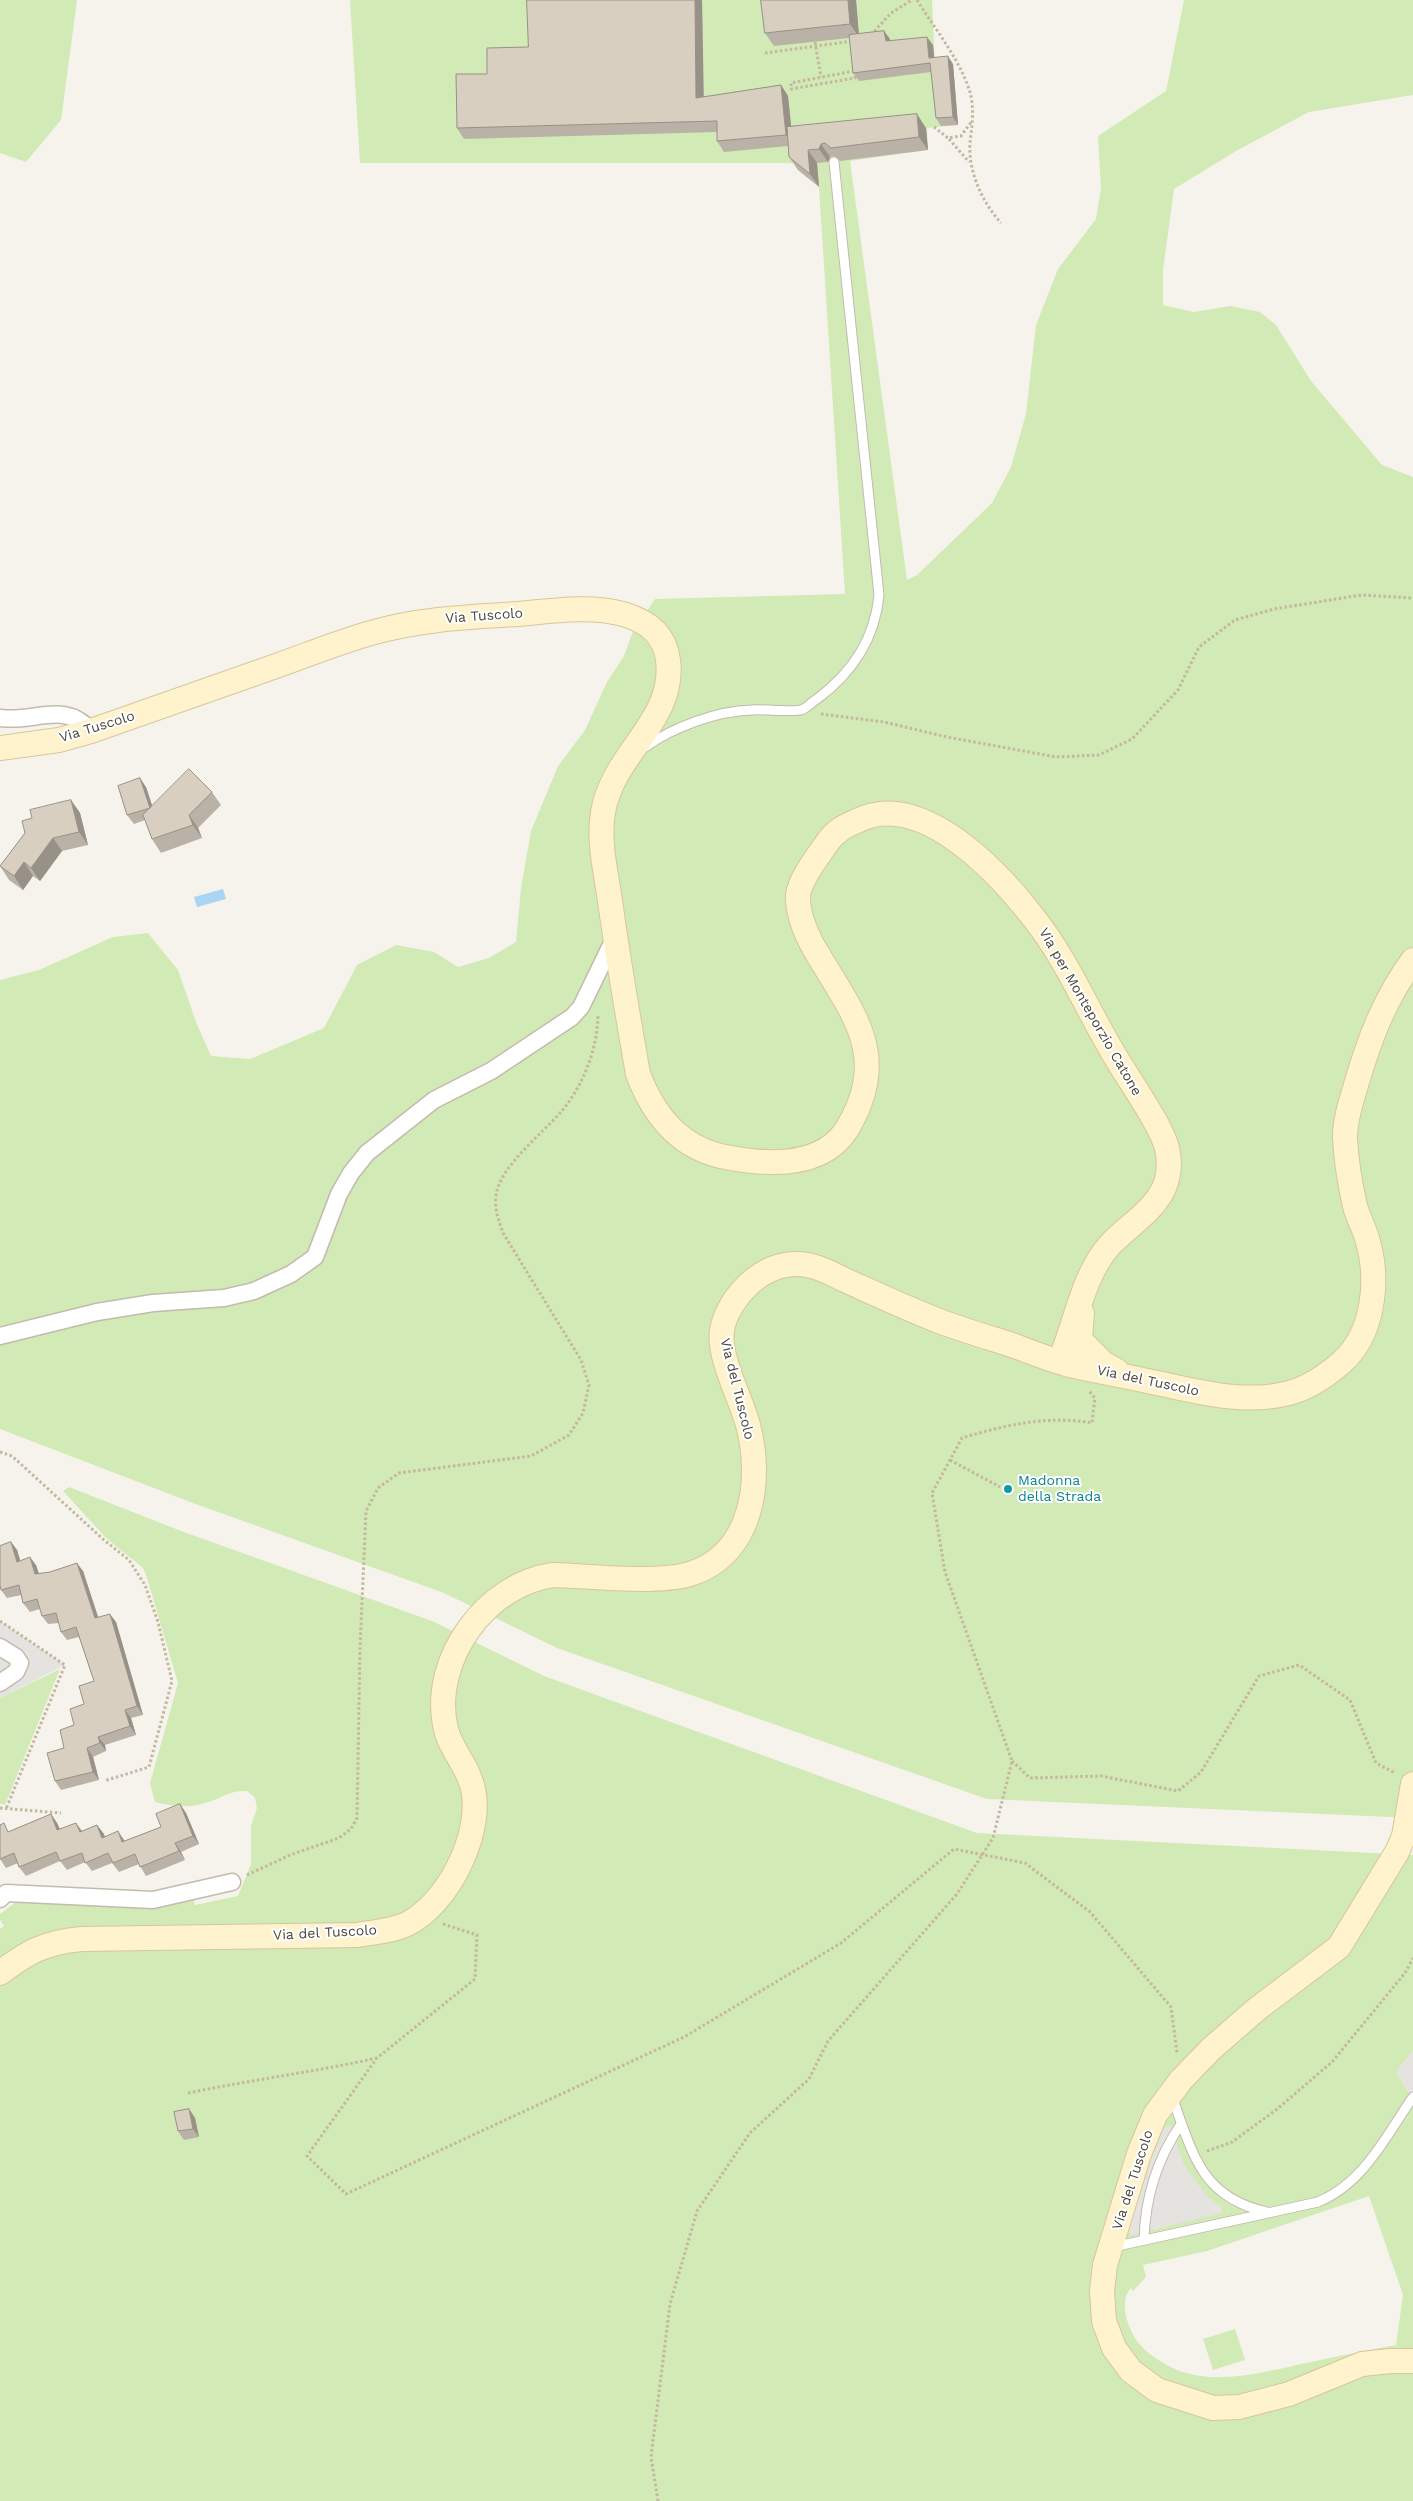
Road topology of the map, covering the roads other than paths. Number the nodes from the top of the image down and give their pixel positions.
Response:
1 (834, 162) edge
2 (0, 718) edge
3 (91, 731) junction
4 (0, 748) edge
5 (612, 784) junction
6 (615, 937) junction
7 (1413, 960) edge
8 (1084, 1294) junction
9 (0, 1336) edge
10 (1035, 1353) junction
11 (1074, 1366) junction
12 (1126, 1376) junction
13 (0, 1647) edge
14 (0, 1683) edge
15 (1406, 1780) edge
16 (232, 1882) road end
17 (0, 1899) edge
18 (0, 1973) edge
19 (1175, 2087) junction
20 (1413, 2097) edge
21 (1181, 2124) junction
22 (1269, 2213) junction
23 (1144, 2240) junction
24 (1111, 2248) junction
25 (1413, 2361) edge

1 - 5 lane
2 - 3 street
3 - 4 street, Via Tuscolo
3 - 5 street, Via Tuscolo
5 - 6 street, Via Tuscolo
6 - 8 street, Via per Monteporzio Catone
6 - 9 street
7 - 12 street, Via del Tuscolo
8 - 10 street
8 - 11 street
8 - 12 street
10 - 11 street, Via del Tuscolo
10 - 18 street, Via del Tuscolo
11 - 12 street, Via del Tuscolo
13 - 14 street
15 - 19 street, Via del Tuscolo
16 - 17 street
19 - 21 lane
19 - 24 street, Via del Tuscolo
20 - 22 lane
21 - 22 lane
21 - 23 lane
22 - 23 lane
23 - 24 lane
24 - 25 street, Via del Tuscolo

